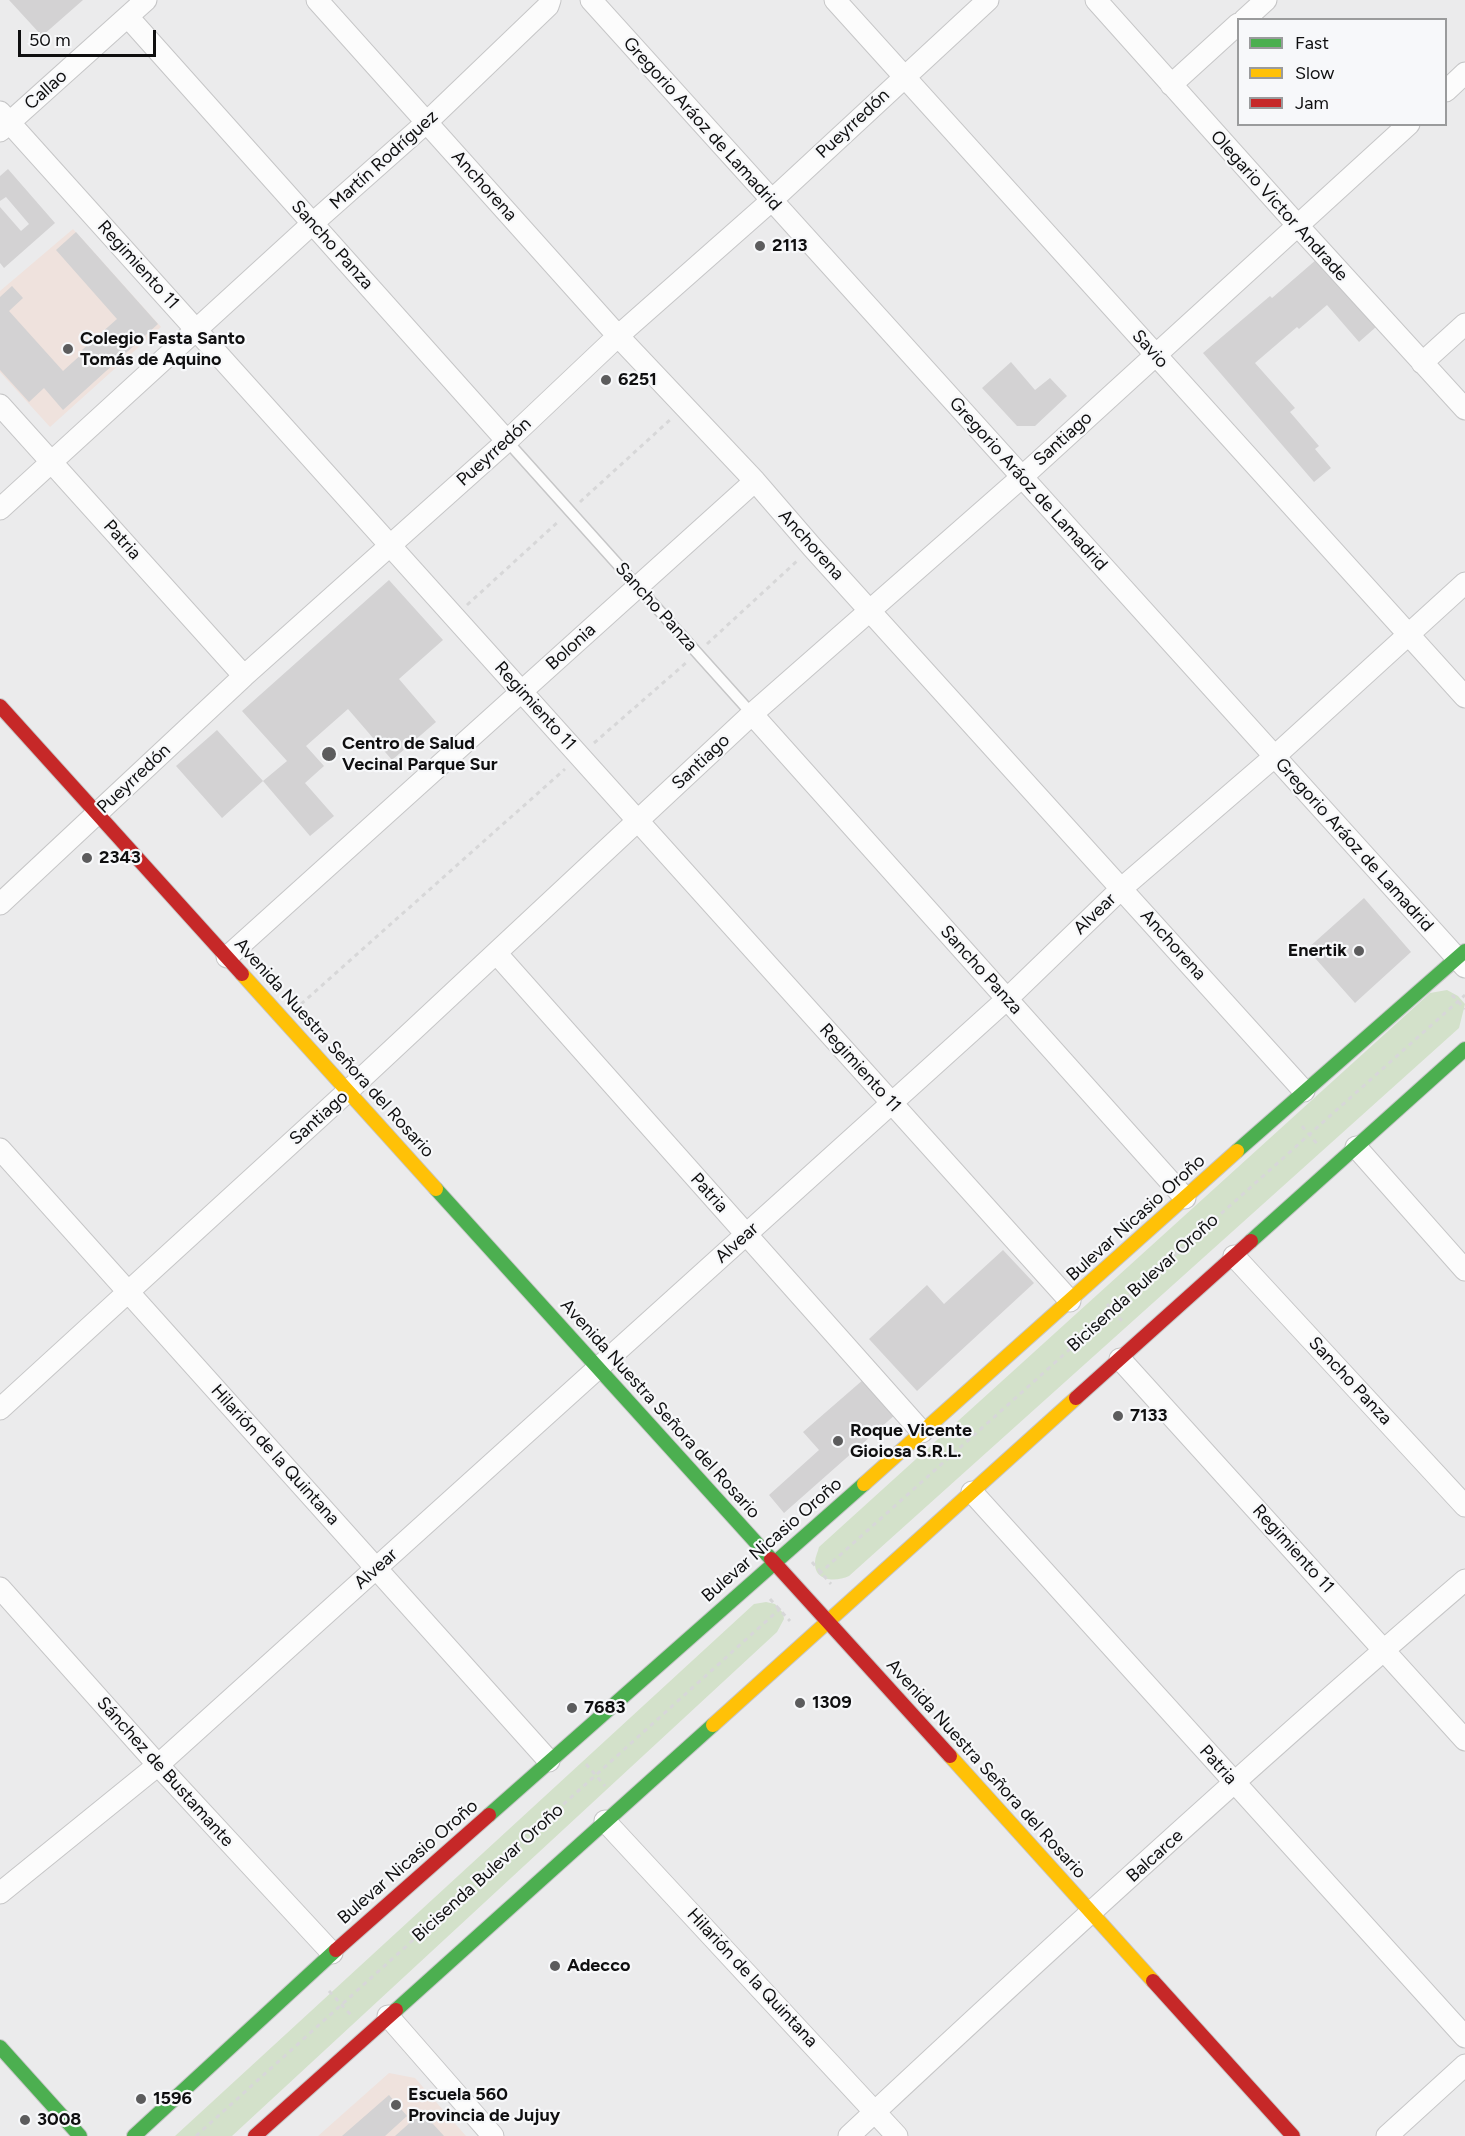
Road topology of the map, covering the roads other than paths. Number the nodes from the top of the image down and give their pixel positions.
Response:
1 (146, 0) edge
2 (317, 0) edge
3 (550, 0) edge
4 (591, 0) edge
5 (835, 0) edge
6 (988, 0) edge
7 (1096, 0) edge
8 (1266, 0) edge
9 (128, 16) junction
10 (1246, 18) edge
11 (1237, 26) edge
12 (1465, 73) edge
13 (904, 76) junction
14 (1171, 85) junction
15 (1447, 90) edge
16 (3, 122) edge
17 (427, 122) junction
18 (1408, 126) edge
19 (771, 201) junction
20 (313, 223) junction
21 (1299, 227) junction
22 (1465, 324) edge
23 (196, 330) junction
24 (618, 336) junction
25 (1155, 355) junction
26 (1422, 363) junction
27 (0, 405) edge
28 (1465, 409) edge
29 (507, 441) junction
30 (51, 462) junction
31 (1022, 477) junction
32 (755, 481) junction
33 (0, 509) edge
34 (390, 545) junction
35 (1465, 583) edge
36 (638, 586) junction
37 (869, 610) junction
38 (1409, 635) junction
39 (244, 676) junction
40 (522, 691) junction
41 (1465, 697) edge
42 (0, 706) edge
43 (752, 714) junction
44 (1274, 757) junction
45 (97, 813) junction
46 (638, 820) junction
47 (1122, 888) junction
48 (0, 904) edge
49 (497, 954) junction
50 (227, 957) junction
51 (1462, 959) edge
52 (1007, 999) junction
53 (1465, 1049) edge
54 (348, 1091) junction
55 (1304, 1091) junction
56 (892, 1103) junction
57 (1356, 1147) junction
58 (0, 1149) edge
59 (1185, 1198) junction
60 (746, 1234) junction
61 (1234, 1256) junction
62 (1465, 1270) edge
63 (128, 1292) junction
64 (1070, 1301) junction
65 (1120, 1359) junction
66 (599, 1368) junction
67 (0, 1409) edge
68 (922, 1432) junction
69 (972, 1492) junction
70 (1465, 1506) edge
71 (774, 1562) junction
72 (376, 1568) junction
73 (1465, 1580) edge
74 (0, 1588) edge
75 (828, 1622) junction
76 (1384, 1650) junction
77 (1465, 1740) edge
78 (549, 1761) junction
79 (158, 1765) junction
80 (1235, 1783) junction
81 (605, 1821) junction
82 (0, 1893) edge
83 (1092, 1913) junction
84 (332, 1953) junction
85 (388, 2016) junction
86 (1465, 2037) edge
87 (0, 2048) edge
88 (1465, 2065) edge
89 (876, 2111) junction
90 (80, 2136) edge
91 (134, 2136) edge
92 (255, 2136) edge
93 (494, 2136) edge
94 (849, 2136) edge
95 (897, 2136) edge
96 (1293, 2136) edge
97 (1387, 2136) edge

1 - 9 street, Callao
2 - 17 street, Anchorena
3 - 17 street, Martín Rodríguez
4 - 19 street, Gregorio Aráoz de Lamadrid
5 - 13 street, Savio
6 - 13 street, Pueyrredón
7 - 14 street, Olegario Victor Andrade
8 - 10 street
9 - 16 street, Callao
9 - 20 street, Sancho Panza
11 - 14 street
12 - 15 street
13 - 19 street, Pueyrredón
13 - 25 street, Savio
14 - 21 street, Olegario Victor Andrade
16 - 23 street, Regimiento 11
17 - 20 street, Martín Rodríguez
17 - 24 street, Anchorena
18 - 21 street, Santiago
19 - 24 street, Pueyrredón
19 - 31 street, Gregorio Aráoz de Lamadrid
20 - 23 street, Martín Rodríguez
20 - 29 street, Sancho Panza
21 - 25 street, Santiago
21 - 26 street, Olegario Victor Andrade
22 - 26 street
23 - 30 street, Martín Rodríguez
23 - 34 street, Regimiento 11
24 - 29 street, Pueyrredón
24 - 32 street, Anchorena
25 - 31 street, Santiago
25 - 38 street, Savio
26 - 28 street, Olegario Victor Andrade
27 - 30 street, Patria
29 - 34 street, Pueyrredón
29 - 36 lane, Sancho Panza
30 - 33 street, Martín Rodríguez
30 - 39 street, Patria
31 - 37 street, Santiago
31 - 44 street, Gregorio Aráoz de Lamadrid
32 - 36 street, Bolonia
32 - 37 street, Anchorena
34 - 39 street, Pueyrredón
34 - 40 street, Regimiento 11
35 - 38 street, Alvear
36 - 40 street, Bolonia
36 - 43 lane, Sancho Panza
37 - 43 street, Santiago
37 - 47 street, Anchorena
38 - 41 street, Savio
38 - 44 street, Alvear
39 - 45 street, Pueyrredón
40 - 46 street, Regimiento 11
40 - 50 street, Bolonia
42 - 45 main road, Avenida Nuestra Señora del Rosario
43 - 46 street, Santiago
43 - 52 street, Sancho Panza
44 - 47 street, Alvear
44 - 51 street, Gregorio Aráoz de Lamadrid
45 - 48 street, Pueyrredón
45 - 50 main road, Avenida Nuestra Señora del Rosario
46 - 49 street, Santiago
46 - 56 street, Regimiento 11
47 - 52 street, Alvear
47 - 55 street, Anchorena
49 - 54 street, Santiago
49 - 60 street, Patria
50 - 54 main road, Avenida Nuestra Señora del Rosario
51 - 55 main road, Bulevar Nicasio Oroño
52 - 56 street, Alvear
52 - 59 street, Sancho Panza
53 - 57 main road
54 - 63 street, Santiago
54 - 66 main road, Avenida Nuestra Señora del Rosario
55 - 59 main road, Bulevar Nicasio Oroño
56 - 60 street, Alvear
56 - 64 street, Regimiento 11
57 - 61 main road
57 - 62 street
58 - 63 street, Hilarión de la Quintana
59 - 64 main road, Bulevar Nicasio Oroño
60 - 66 street, Alvear
60 - 68 street, Patria
61 - 65 main road
61 - 70 street, Sancho Panza
63 - 67 street, Santiago
63 - 72 street, Hilarión de la Quintana
64 - 68 main road, Bulevar Nicasio Oroño
65 - 69 main road
65 - 76 street, Regimiento 11
66 - 71 main road, Avenida Nuestra Señora del Rosario
66 - 72 street, Alvear
68 - 71 main road, Bulevar Nicasio Oroño
69 - 75 main road
69 - 80 street, Patria
71 - 75 main road, Avenida Nuestra Señora del Rosario
71 - 78 main road, Bulevar Nicasio Oroño
72 - 78 street, Hilarión de la Quintana
72 - 79 street, Alvear
73 - 76 street, Balcarce
74 - 79 street, Sánchez de Bustamante
75 - 81 main road
75 - 83 main road, Avenida Nuestra Señora del Rosario
76 - 77 street, Regimiento 11
76 - 80 street, Balcarce
78 - 84 main road, Bulevar Nicasio Oroño
79 - 82 street, Alvear
79 - 84 street, Sánchez de Bustamante
80 - 83 street, Balcarce
80 - 86 street, Patria
81 - 85 main road
81 - 89 street, Hilarión de la Quintana
83 - 89 street, Balcarce
83 - 96 main road, Avenida Nuestra Señora del Rosario
84 - 91 main road, Bulevar Nicasio Oroño
85 - 92 main road
85 - 93 street
87 - 90 main road
88 - 97 street
89 - 94 street, Balcarce
89 - 95 street, Hilarión de la Quintana

